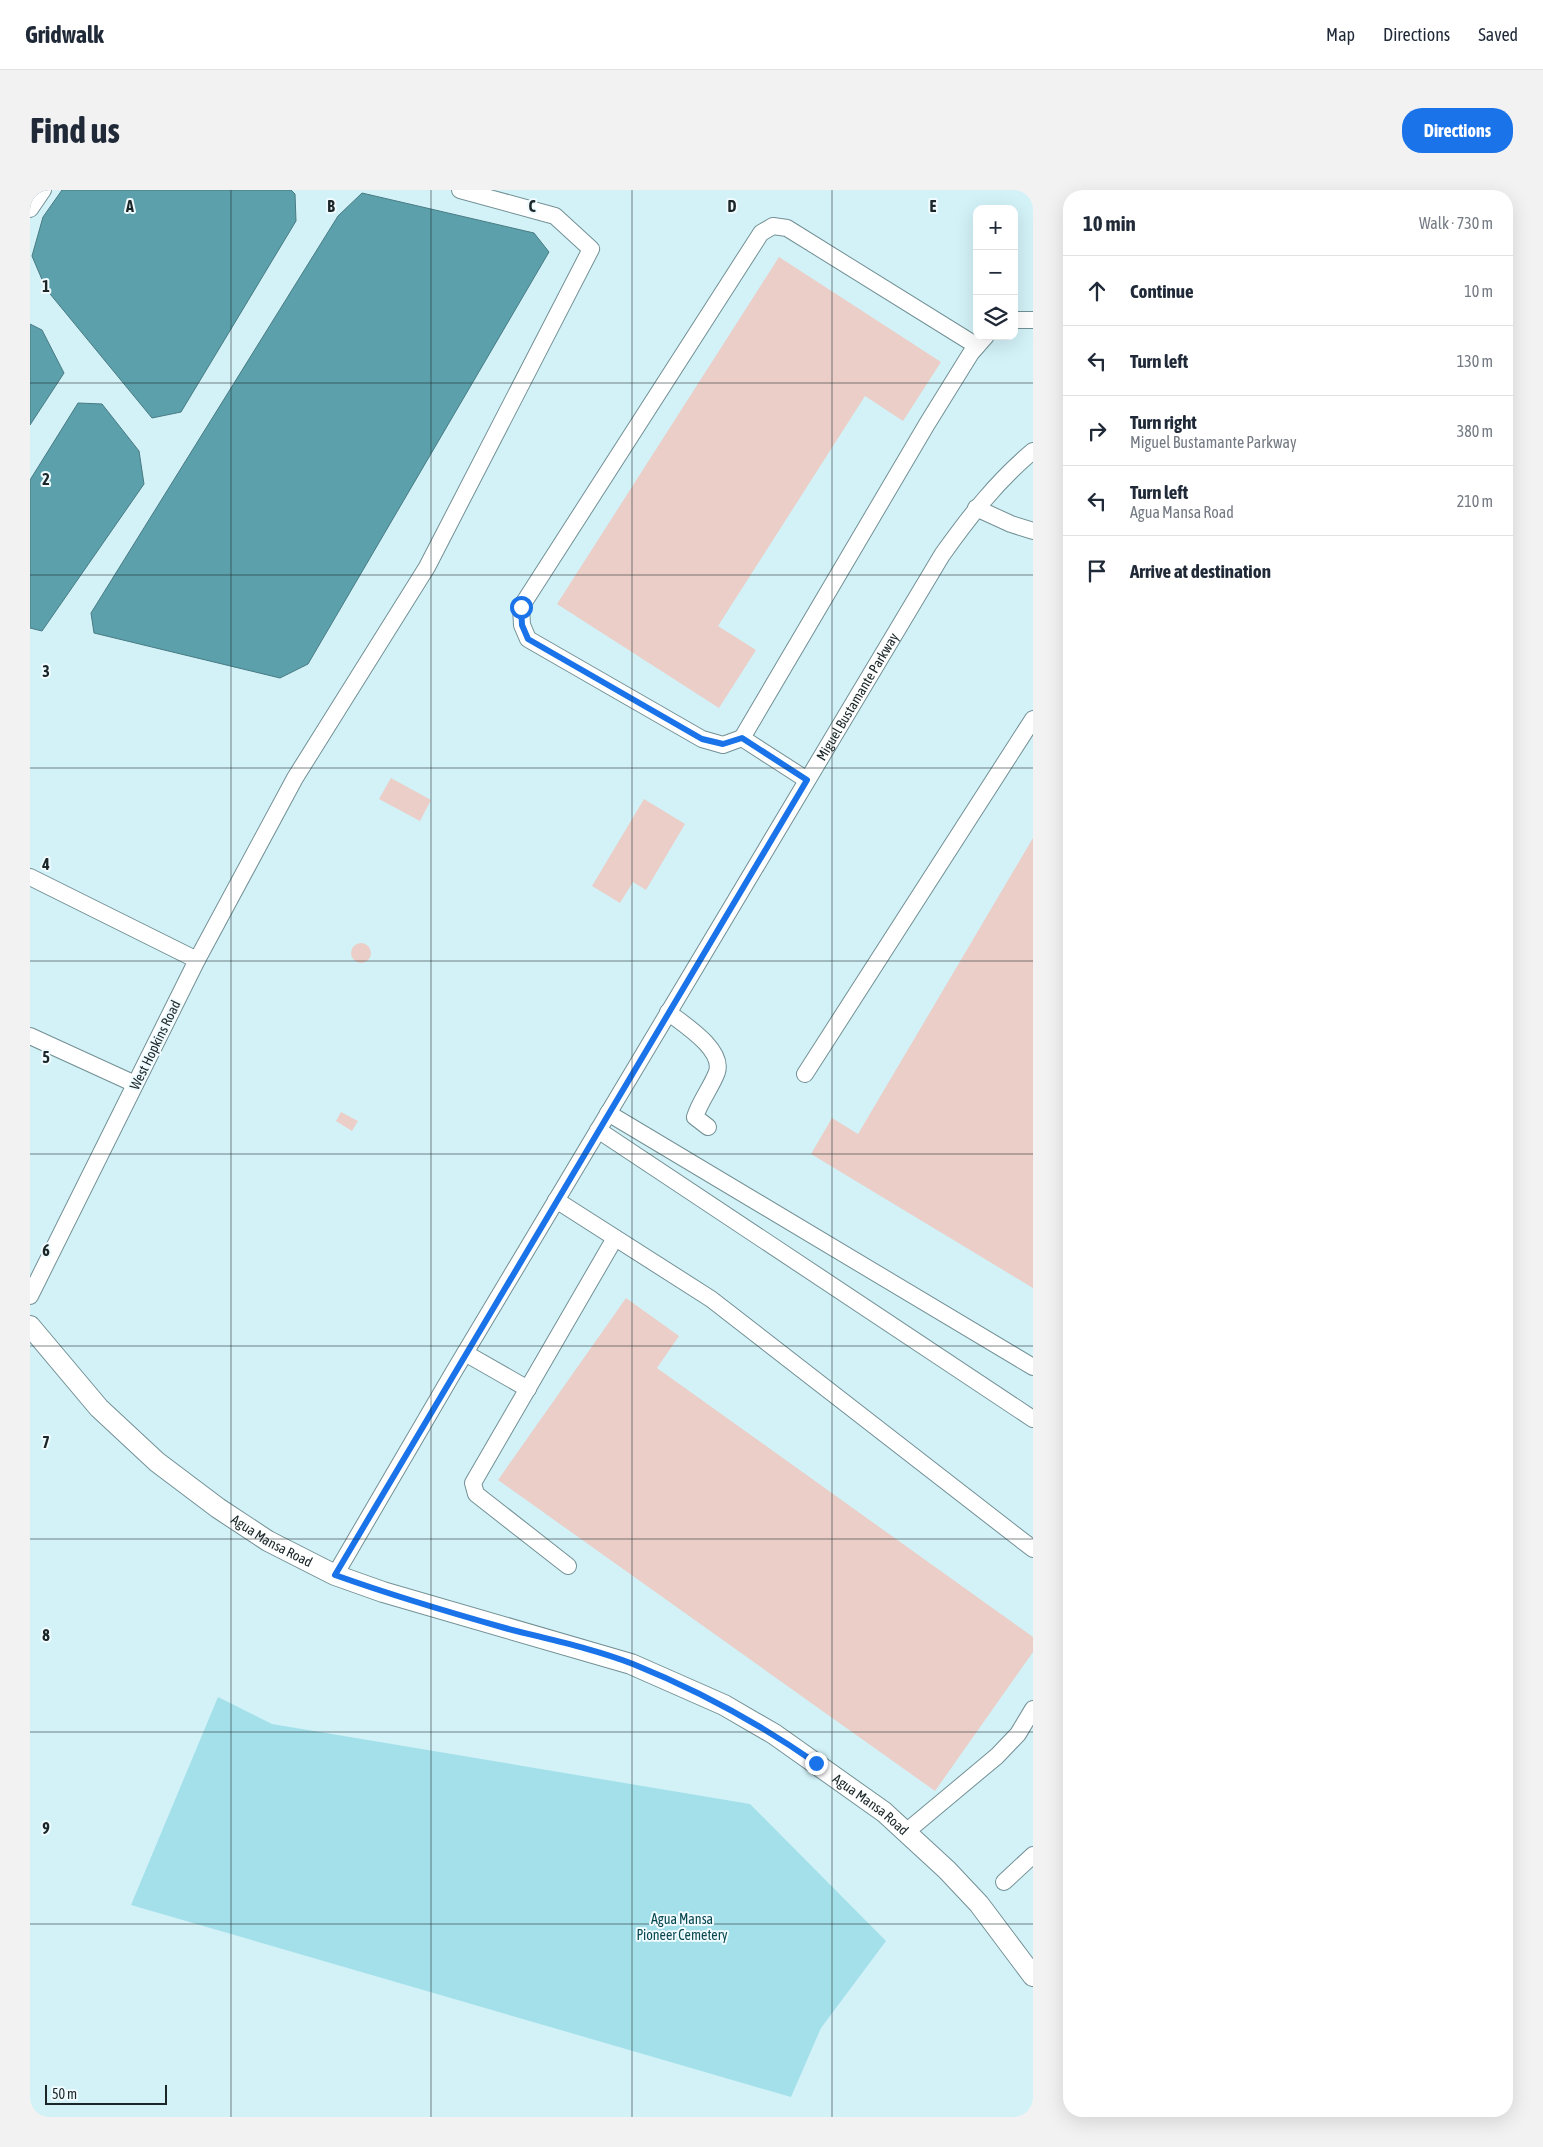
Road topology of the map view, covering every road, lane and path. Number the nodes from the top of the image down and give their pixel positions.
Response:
1 (43, 190) edge
2 (460, 190) edge
3 (30, 209) edge
4 (1018, 320) edge
5 (1033, 320) edge
6 (981, 341) edge
7 (1033, 451) edge
8 (976, 508) junction
9 (1033, 532) edge
10 (1033, 718) edge
11 (742, 738) junction
12 (807, 780) junction
13 (30, 877) edge
14 (197, 960) junction
15 (668, 1012) junction
16 (30, 1036) edge
17 (805, 1074) dead end
18 (135, 1084) junction
19 (608, 1113) junction
20 (708, 1126) dead end
21 (598, 1130) junction
22 (556, 1200) junction
23 (615, 1238) junction
24 (30, 1296) edge
25 (30, 1326) edge
26 (465, 1353) junction
27 (1033, 1368) edge
28 (528, 1389) junction
29 (1033, 1419) edge
30 (1033, 1549) edge
31 (568, 1566) dead end
32 (335, 1575) junction
33 (1033, 1709) edge
34 (906, 1832) junction
35 (1033, 1855) edge
36 (1004, 1882) dead end
37 (1033, 1976) edge

1 - 3 street
2 - 14 street, West Hopkins Road
4 - 5 street
6 - 11 street
6 - 11 street
7 - 8 street, Miguel Bustamante Parkway
8 - 9 street
8 - 12 street, Miguel Bustamante Parkway
10 - 17 street
11 - 12 street
12 - 15 street, Miguel Bustamante Parkway
13 - 14 street
14 - 18 street, West Hopkins Road
15 - 19 street, Miguel Bustamante Parkway
15 - 20 street
16 - 18 street
18 - 24 street, West Hopkins Road
19 - 21 street, Miguel Bustamante Parkway
19 - 27 street
21 - 22 street, Miguel Bustamante Parkway
21 - 29 street
22 - 23 street
22 - 26 street, Miguel Bustamante Parkway
23 - 28 street
23 - 30 street
25 - 32 main road, Agua Mansa Road
26 - 28 street
26 - 32 street, Miguel Bustamante Parkway
28 - 31 street
32 - 34 main road, Agua Mansa Road
33 - 34 street
34 - 37 main road, Agua Mansa Road
35 - 36 street

